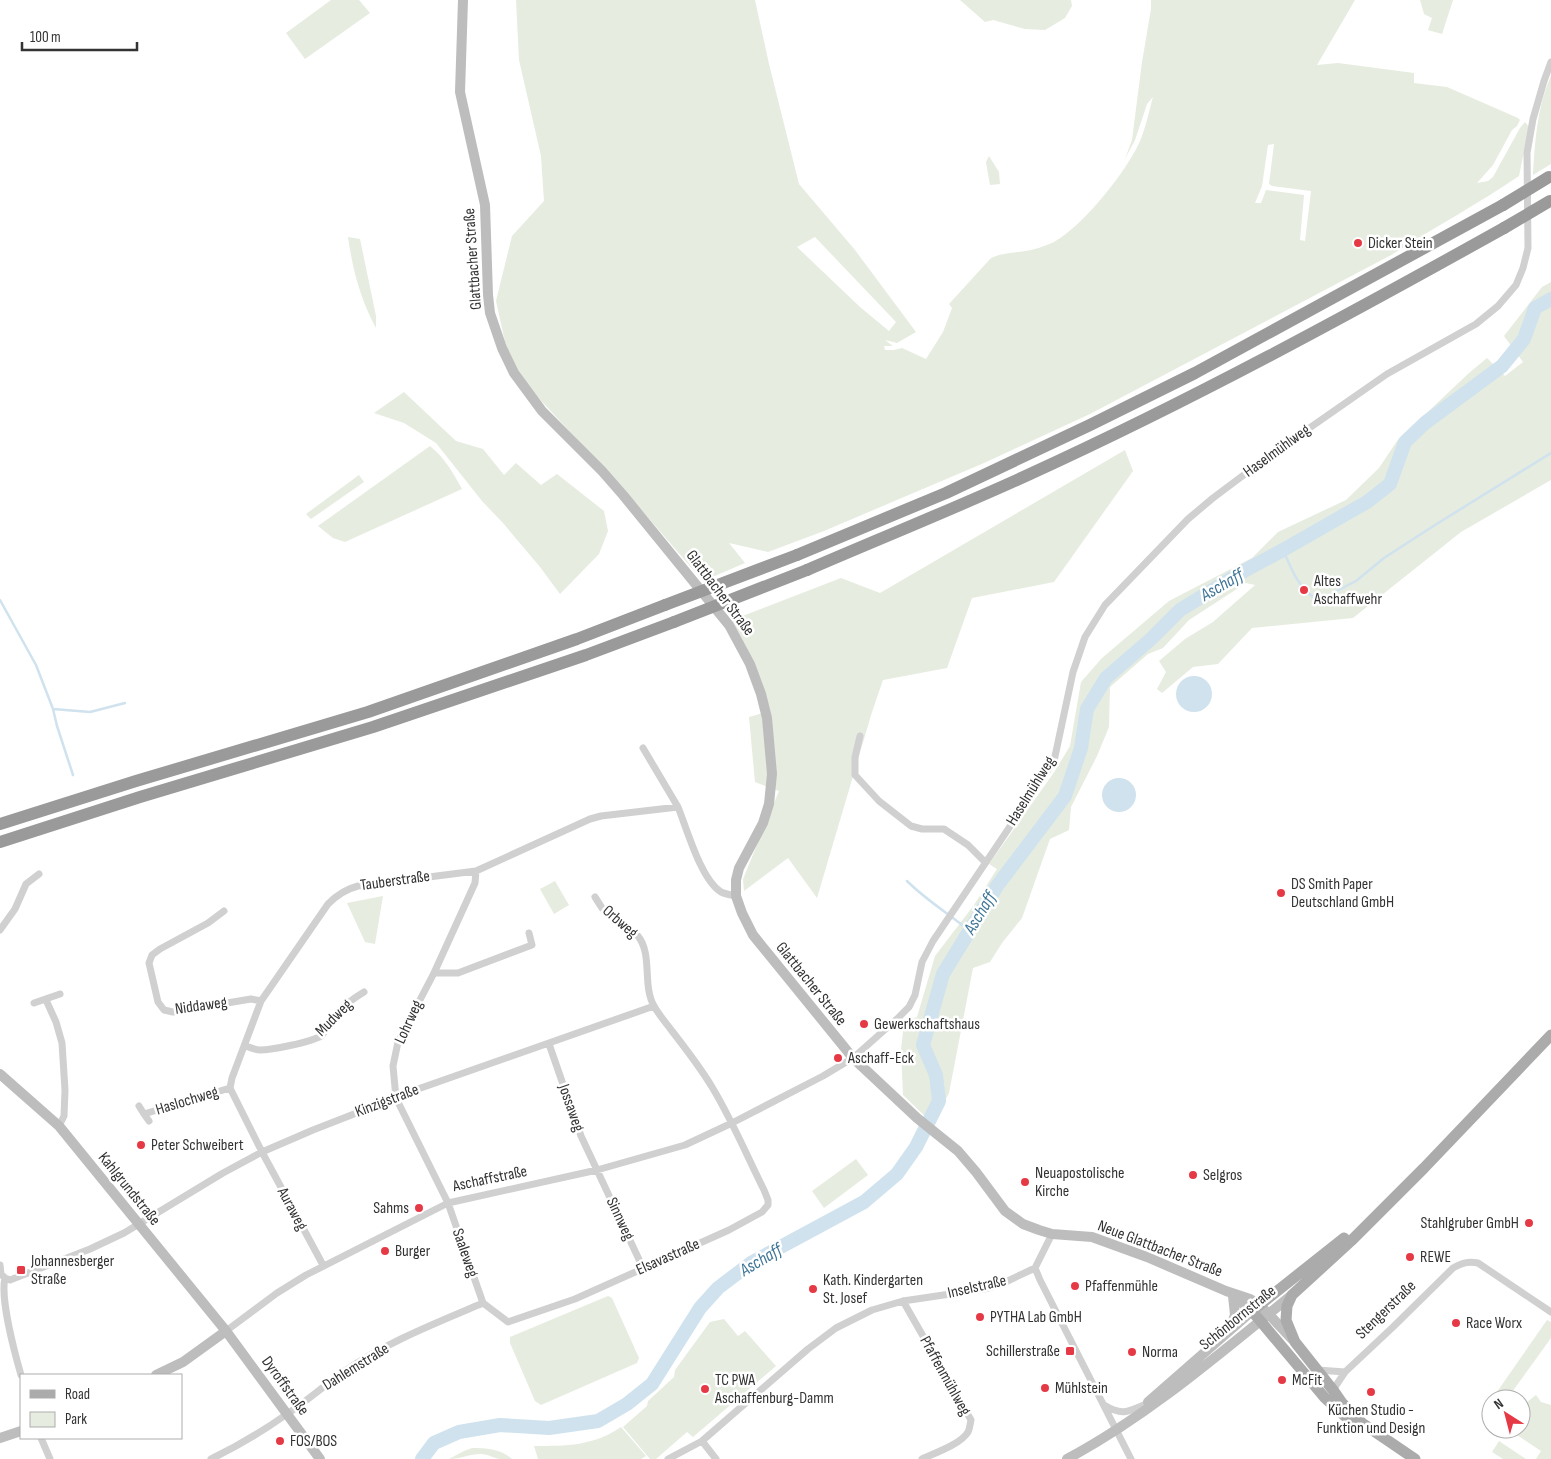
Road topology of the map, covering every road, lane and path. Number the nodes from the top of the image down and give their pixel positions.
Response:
1 (463, 0) edge
2 (1551, 62) edge
3 (1550, 176) edge
4 (1550, 201) edge
5 (860, 736) dead end
6 (643, 748) dead end
7 (678, 807) junction
8 (0, 824) edge
9 (0, 842) edge
10 (984, 862) junction
11 (476, 870) junction
12 (40, 874) dead end
13 (736, 896) junction
14 (595, 897) dead end
15 (224, 912) dead end
16 (0, 930) edge
17 (529, 933) dead end
18 (434, 973) junction
19 (364, 992) dead end
20 (60, 994) dead end
21 (46, 1000) junction
22 (260, 1001) junction
23 (34, 1003) dead end
24 (654, 1006) junction
25 (1551, 1035) edge
26 (549, 1044) junction
27 (245, 1046) junction
28 (853, 1058) junction
29 (0, 1074) edge
30 (230, 1088) junction
31 (396, 1098) junction
32 (138, 1106) dead end
33 (144, 1114) junction
34 (149, 1121) dead end
35 (732, 1123) junction
36 (59, 1126) junction
37 (262, 1152) junction
38 (597, 1170) junction
39 (448, 1203) junction
40 (1380, 1212) junction
41 (139, 1224) junction
42 (1052, 1234) junction
43 (0, 1265) edge
44 (323, 1265) junction
45 (643, 1268) junction
46 (1035, 1268) junction
47 (5, 1278) junction
48 (1230, 1293) junction
49 (1292, 1296) junction
50 (904, 1301) junction
51 (483, 1303) junction
52 (1256, 1308) junction
53 (1551, 1312) edge
54 (1265, 1317) junction
55 (226, 1331) junction
56 (1229, 1331) junction
57 (1294, 1342) junction
58 (1316, 1370) junction
59 (1345, 1372) junction
60 (21, 1374) edge
61 (158, 1374) edge
62 (1333, 1390) junction
63 (1146, 1404) junction
64 (1104, 1405) junction
65 (288, 1414) junction
66 (1116, 1430) junction
67 (20, 1431) edge
68 (0, 1438) edge
69 (41, 1439) edge
70 (702, 1440) junction
71 (1401, 1453) edge
72 (50, 1459) edge
73 (211, 1459) edge
74 (320, 1459) edge
75 (668, 1459) edge
76 (716, 1459) edge
77 (922, 1459) edge
78 (1067, 1459) edge
79 (1131, 1459) edge
80 (1414, 1459) edge
81 (1424, 1459) edge

1 - 13 street, Glattbacher Straße
2 - 10 street, Haselmühlweg
3 - 8 highway, bridge
4 - 9 highway, bridge
5 - 10 street
6 - 7 street
7 - 11 street, Tauberstraße
7 - 13 street
10 - 28 street, Haselmühlweg
11 - 18 street, Lohrweg
11 - 22 street, Tauberstraße
12 - 16 street
13 - 28 street, Glattbacher Straße
14 - 24 street, Orbweg
15 - 22 street, Niddaweg
17 - 18 street
18 - 31 street, Lohrweg
19 - 27 street, Mudweg
20 - 21 street
21 - 23 street
21 - 36 street
22 - 27 street, Tauberstraße
24 - 26 street, Kinzigstraße
24 - 35 street
25 - 40 main road, Schönbornstraße
26 - 31 street, Kinzigstraße
26 - 38 street, Jossaweg
27 - 30 street, Tauberstraße
28 - 35 street, Aschaffstraße
28 - 42 street, Glattbacher Straße
29 - 36 street, Kahlgrundstraße
30 - 33 street, Haslochweg
30 - 37 street
31 - 37 street, Kinzigstraße
31 - 39 street, Lohrweg
32 - 33 street, Haslochweg
33 - 34 street, Haslochweg
35 - 38 street, Aschaffstraße
35 - 45 street, Elsavastraße
36 - 41 street, Kahlgrundstraße
37 - 41 street, Kinzigstraße
37 - 44 street, Auraweg
38 - 39 street, Aschaffstraße
38 - 45 street, Sinnweg
39 - 44 street, Aschaffstraße
39 - 51 street, Saaleweg
40 - 49 main road, Schönbornstraße
40 - 52 main road, Schönbornstraße
41 - 47 street, Kinzigstraße
41 - 55 street, Kahlgrundstraße
42 - 46 street
42 - 48 street, Neue Glattbacher Straße
43 - 47 street
44 - 55 street, Aschaffstraße
45 - 51 street, Elsavastraße
46 - 50 street, Inselstraße
46 - 64 street
47 - 60 street
48 - 52 street, Neue Glattbacher Straße
48 - 56 street
49 - 54 street, Schönbornstraße
49 - 57 main road
50 - 70 street, Inselstraße
50 - 77 street, Pfaffenmühlweg
51 - 65 street, Dahlemstraße
52 - 54 main road
52 - 56 street, Schönbornstraße
53 - 59 street, Stengerstraße
54 - 57 street
54 - 66 street, Schönbornstraße
54 - 71 main road
55 - 61 street, Aschaffstraße
55 - 65 street, Dyroffstraße
56 - 63 street, Schönbornstraße
57 - 58 main road
58 - 59 street
58 - 62 main road
59 - 62 street, Stengerstraße
62 - 71 main road
63 - 64 street
63 - 66 street, Schönbornstraße
64 - 66 street
65 - 73 street, Dahlemstraße
65 - 74 street, Dyroffstraße
66 - 78 street
66 - 79 street
67 - 68 street
69 - 72 street
70 - 75 street, Inselstraße
70 - 76 street
71 - 80 main road
71 - 81 main road

